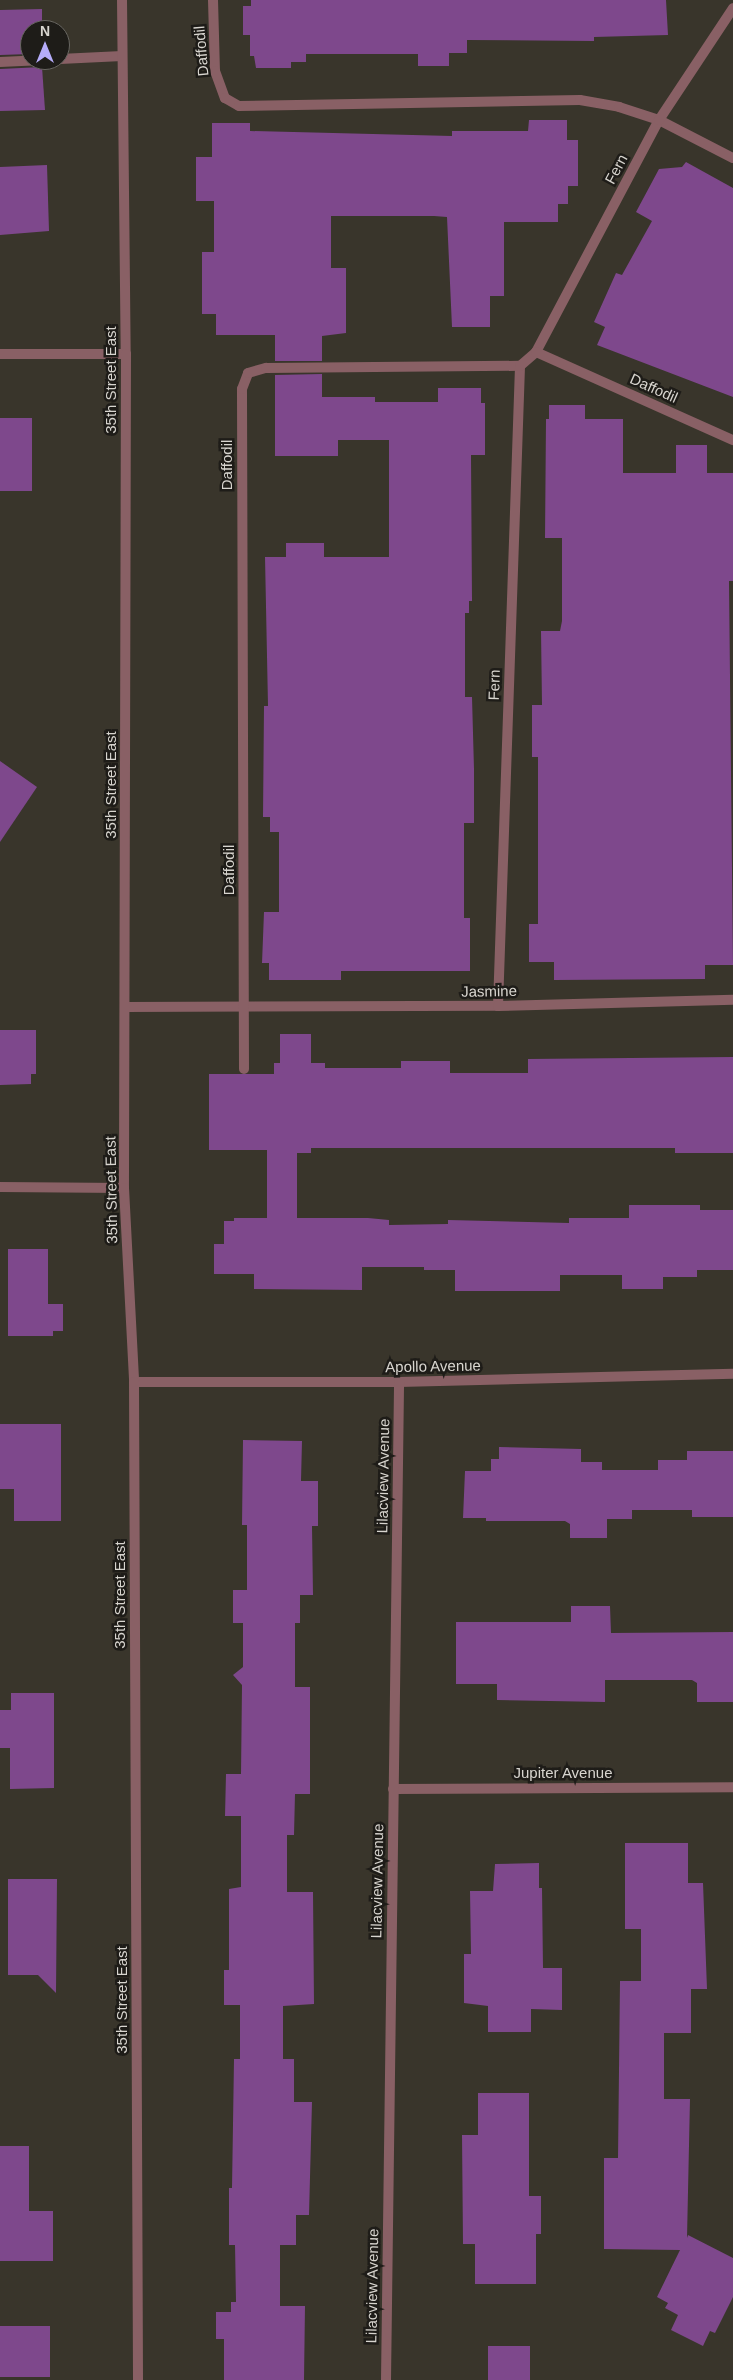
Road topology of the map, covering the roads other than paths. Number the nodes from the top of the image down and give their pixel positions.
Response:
1 (122, 0) edge
2 (213, 0) edge
3 (733, 8) edge
4 (122, 56) junction
5 (70, 59) edge
6 (20, 61) edge
7 (0, 62) edge
8 (659, 120) junction
9 (733, 158) edge
10 (536, 352) junction
11 (0, 354) edge
12 (126, 354) junction
13 (520, 366) junction
14 (733, 440) edge
15 (733, 1000) edge
16 (498, 1006) junction
17 (125, 1007) junction
18 (244, 1008) junction
19 (244, 1069) dead end
20 (0, 1187) edge
21 (124, 1188) junction
22 (733, 1374) edge
23 (134, 1382) junction
24 (399, 1382) junction
25 (733, 1787) edge
26 (393, 1789) junction
27 (138, 2380) edge
28 (386, 2380) edge

1 - 4 street, 35th Street East
2 - 8 street, Daffodil
3 - 8 street, Fern
4 - 5 street
4 - 12 street, 35th Street East
6 - 7 street
8 - 9 street
8 - 10 street, Fern
10 - 13 street
10 - 14 street, Daffodil
11 - 12 street
12 - 17 street, 35th Street East
13 - 16 street, Fern
13 - 18 street, Daffodil
15 - 16 street, Jasmine
16 - 18 street, Jasmine
17 - 18 street, Jasmine
17 - 21 street, 35th Street East
18 - 19 street, Daffodil
20 - 21 street
21 - 23 street, 35th Street East
22 - 24 street, Apollo Avenue
23 - 24 street, Apollo Avenue
23 - 27 street, 35th Street East
24 - 26 street, Lilacview Avenue
25 - 26 street, Jupiter Avenue
26 - 28 street, Lilacview Avenue

